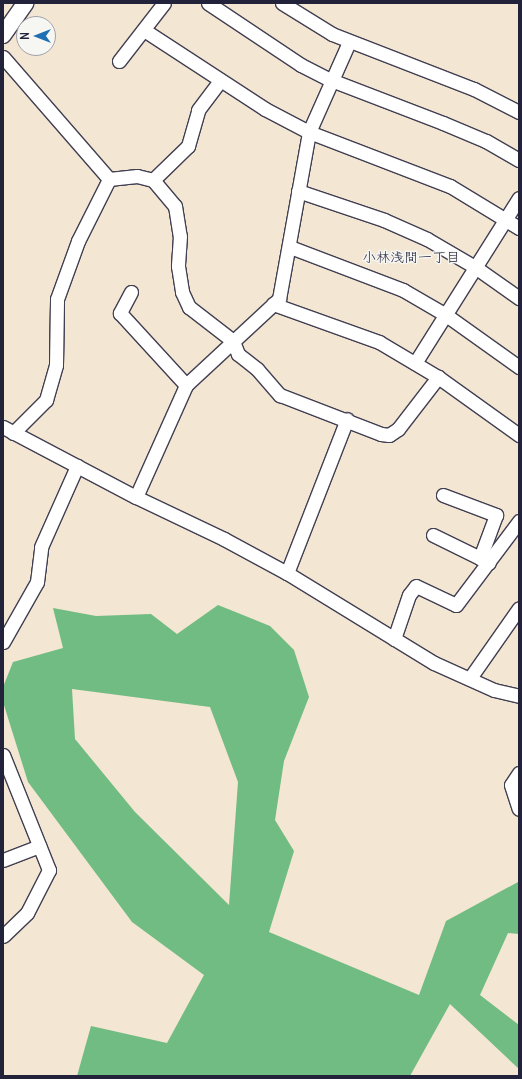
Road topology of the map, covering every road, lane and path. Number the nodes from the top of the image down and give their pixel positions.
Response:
1 (26, 3) edge
2 (164, 3) edge
3 (208, 3) edge
4 (282, 3) edge
5 (144, 30) junction
6 (3, 35) edge
7 (349, 42) junction
8 (3, 56) edge
9 (119, 61) dead end
10 (331, 80) junction
11 (220, 81) junction
12 (519, 112) edge
13 (309, 132) junction
14 (519, 160) edge
15 (109, 179) junction
16 (153, 180) junction
17 (298, 191) junction
18 (519, 198) edge
19 (506, 218) junction
20 (519, 228) edge
21 (290, 247) junction
22 (475, 267) junction
23 (131, 292) dead end
24 (519, 298) edge
25 (273, 304) junction
26 (446, 315) junction
27 (233, 341) junction
28 (416, 363) junction
29 (519, 367) edge
30 (438, 377) junction
31 (186, 385) junction
32 (346, 419) junction
33 (8, 430) edge
34 (519, 435) edge
35 (77, 466) junction
36 (443, 495) dead end
37 (136, 497) junction
38 (519, 521) edge
39 (433, 535) dead end
40 (485, 560) junction
41 (287, 573) junction
42 (519, 608) edge
43 (394, 639) junction
44 (3, 642) edge
45 (470, 678) junction
46 (519, 696) edge
47 (3, 755) edge
48 (519, 773) edge
49 (519, 809) edge
50 (38, 846) junction
51 (3, 860) edge
52 (3, 936) edge

1 - 6 main road
2 - 5 street
3 - 10 street
4 - 7 street
5 - 9 street
5 - 11 street
7 - 10 street
7 - 12 street
8 - 15 street
10 - 13 street
10 - 14 street
11 - 13 street
11 - 16 street
13 - 17 street
13 - 19 street
15 - 16 street
15 - 33 street
16 - 27 street
17 - 21 street
17 - 22 street
18 - 19 street
19 - 20 street
19 - 22 street
21 - 25 street
21 - 26 street
22 - 24 street
22 - 26 street
23 - 31 street
25 - 27 street
25 - 28 street
26 - 28 street
26 - 29 street
27 - 31 street
27 - 32 street
28 - 30 street
30 - 32 street
30 - 34 street
31 - 37 street
32 - 41 street
33 - 35 street
35 - 37 street
35 - 44 street
36 - 40 street
37 - 41 street
38 - 40 street
39 - 40 street
40 - 43 street
41 - 43 street
42 - 45 street
43 - 45 street
45 - 46 street
47 - 50 street
48 - 49 street
50 - 51 street
50 - 52 street

